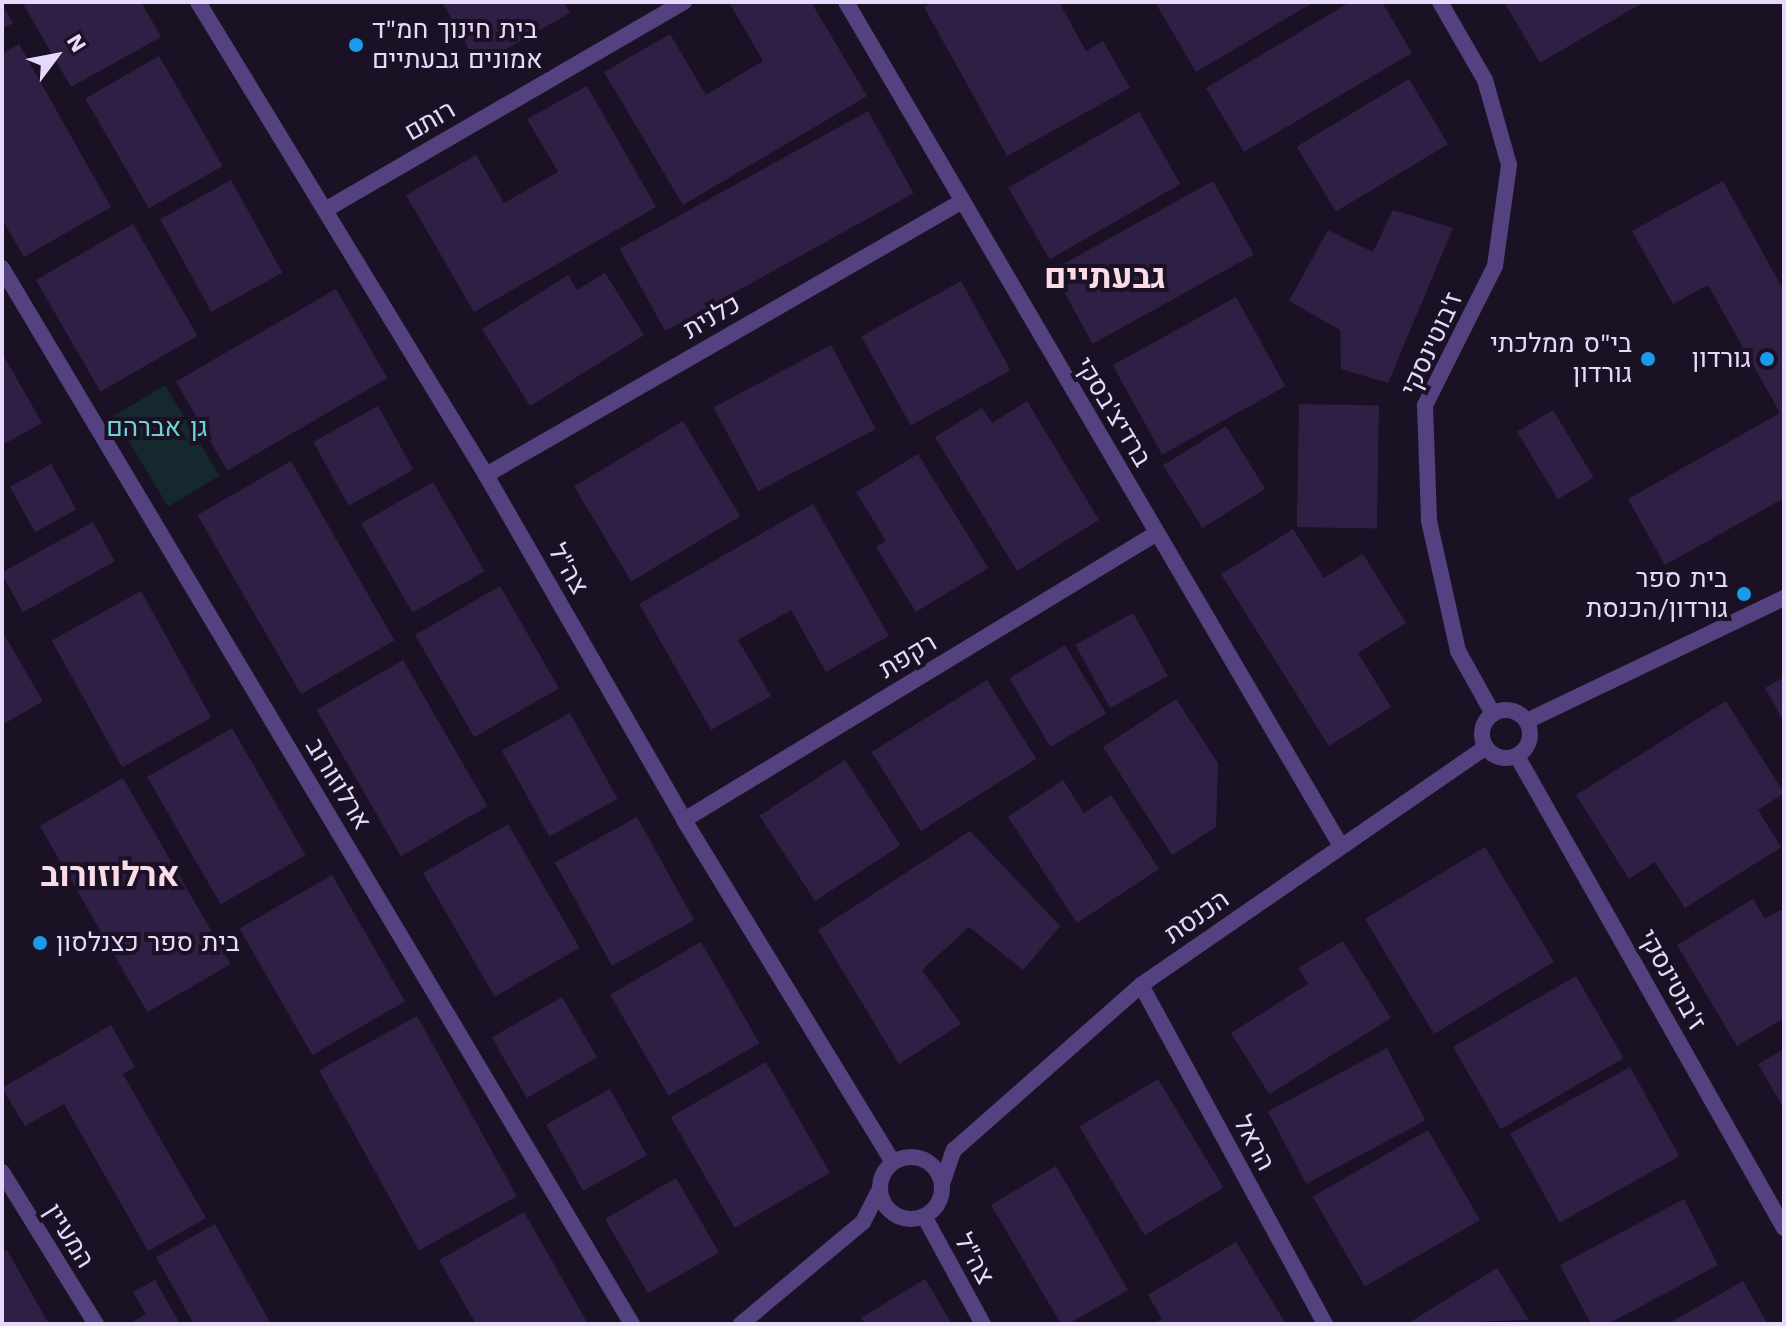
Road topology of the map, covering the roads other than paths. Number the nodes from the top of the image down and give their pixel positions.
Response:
1 (198, 2) edge
2 (684, 2) edge
3 (846, 2) edge
4 (1440, 2) edge
5 (961, 202) junction
6 (325, 210) junction
7 (2, 268) edge
8 (486, 475) junction
9 (1157, 533) junction
10 (1784, 598) edge
11 (1493, 714) junction
12 (1527, 721) junction
13 (1486, 747) junction
14 (1517, 756) junction
15 (684, 820) junction
16 (1341, 846) junction
17 (1141, 985) junction
18 (954, 1150) junction
19 (914, 1157) junction
20 (893, 1162) junction
21 (2, 1172) edge
22 (942, 1184) junction
23 (880, 1188) junction
24 (924, 1216) junction
25 (901, 1218) junction
26 (863, 1222) junction
27 (1784, 1228) edge
28 (96, 1324) edge
29 (632, 1324) edge
30 (741, 1324) edge
31 (983, 1324) edge
32 (1325, 1324) edge

1 - 6 street, צה"ל
2 - 6 street, רותם
3 - 5 street, ברדיצ'בסקי
4 - 11 street, ז'בוטינסקי
5 - 8 street, כלנית
5 - 9 street, ברדיצ'בסקי
6 - 8 street, צה"ל
7 - 29 street, ארלוזורוב
8 - 15 street, צה"ל
9 - 15 street, רקפת
9 - 16 street, ברדיצ'בסקי
10 - 12 street
11 - 12 street
11 - 13 street
12 - 14 street
13 - 14 street
13 - 16 street, הכנסת
14 - 27 street, ז'בוטינסקי
15 - 20 street, צה"ל
16 - 17 street, הכנסת
17 - 18 street, הכנסת
17 - 32 street, הראל
18 - 19 street
18 - 22 street
19 - 20 street
19 - 22 street
20 - 23 street
21 - 28 street, המעיין
22 - 24 street
23 - 25 street
23 - 26 street
24 - 25 street
24 - 31 street, צה"ל
25 - 26 street
26 - 30 street

